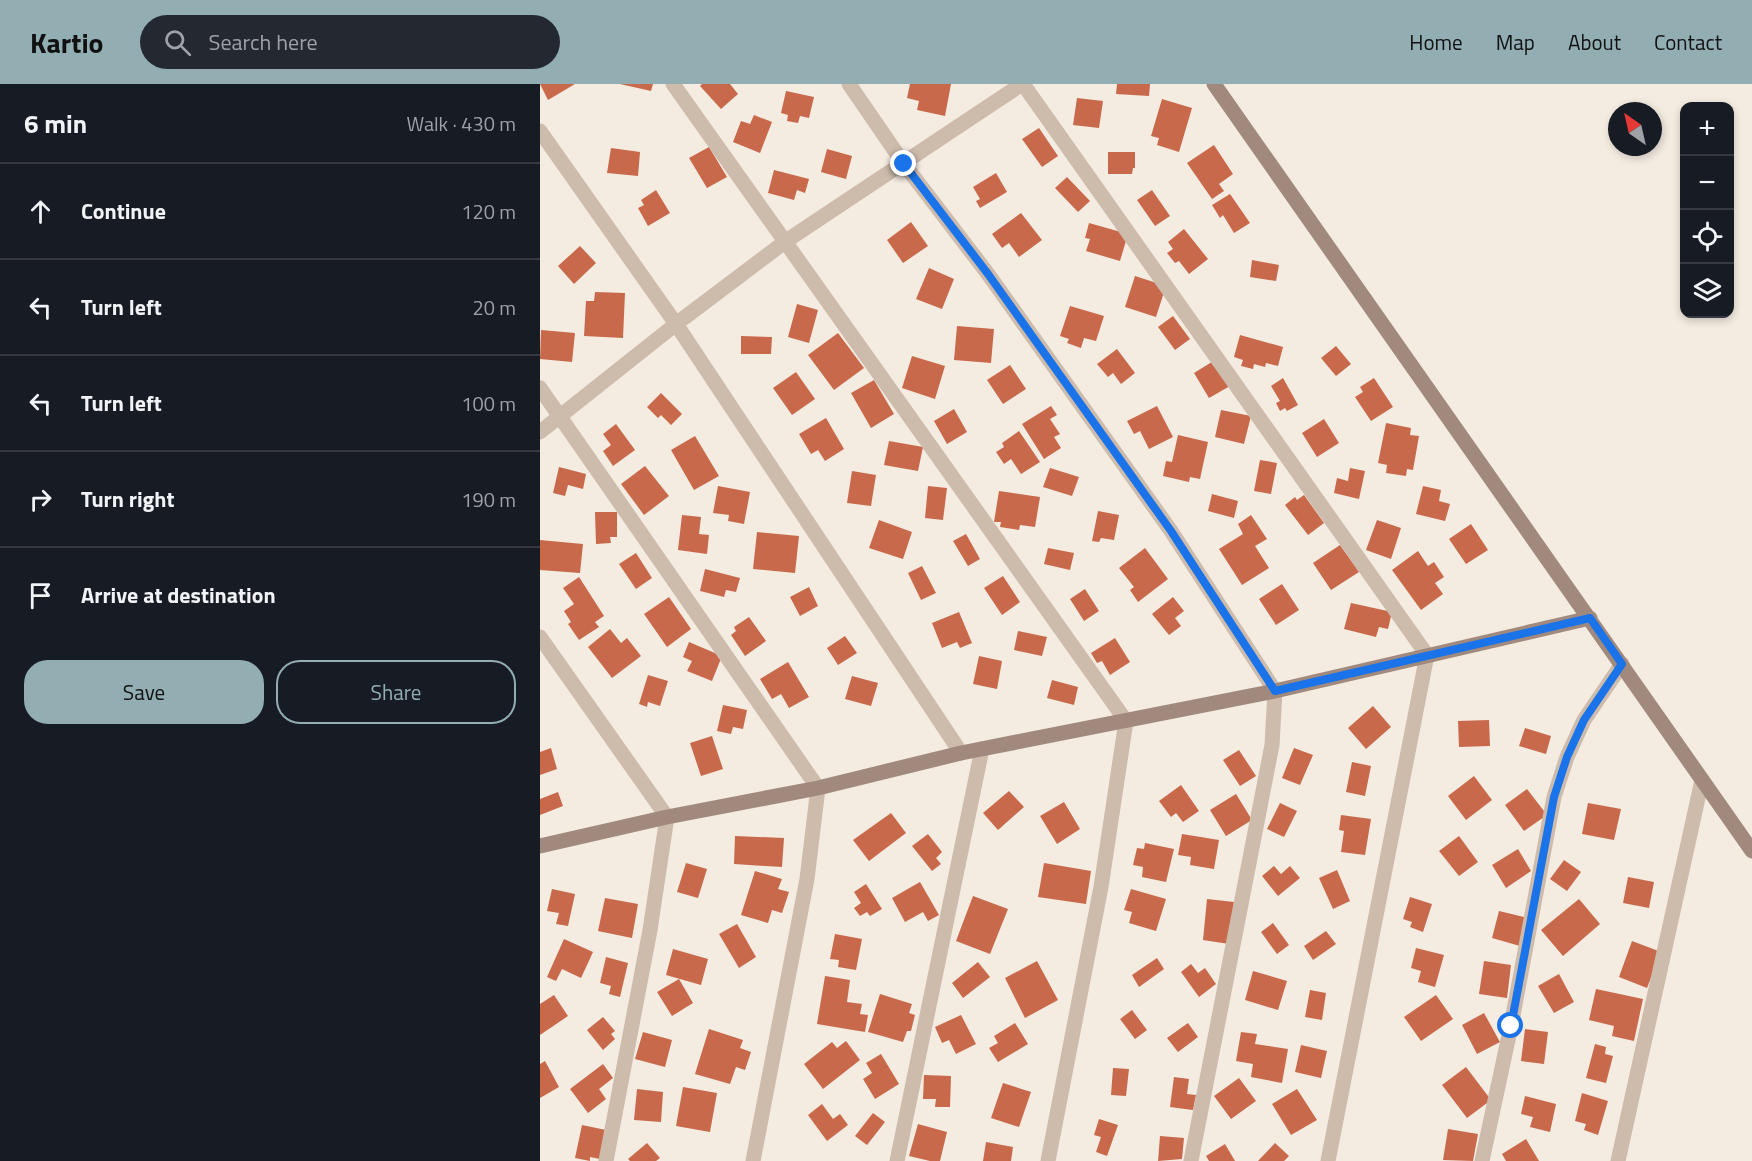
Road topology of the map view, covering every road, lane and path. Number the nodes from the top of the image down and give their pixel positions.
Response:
1 (674, 84) edge
2 (849, 84) edge
3 (1022, 84) edge
4 (1214, 84) edge
5 (540, 131) edge
6 (904, 164) junction
7 (786, 241) junction
8 (676, 324) junction
9 (540, 388) edge
10 (561, 417) junction
11 (540, 432) edge
12 (1590, 618) junction
13 (540, 637) edge
14 (1427, 655) junction
15 (1622, 664) junction
16 (1275, 691) junction
17 (1126, 721) junction
18 (982, 749) junction
19 (961, 753) junction
20 (1702, 780) junction
21 (818, 788) junction
22 (667, 817) junction
23 (540, 846) edge
24 (1752, 851) edge
25 (606, 1161) edge
26 (753, 1161) edge
27 (897, 1161) edge
28 (1048, 1161) edge
29 (1191, 1161) edge
30 (1328, 1161) edge
31 (1482, 1161) edge
32 (1618, 1161) edge

1 - 7 street
2 - 6 street
3 - 6 street
3 - 14 street
4 - 12 street
5 - 8 street
6 - 7 street
6 - 16 street
7 - 8 street
7 - 17 street
8 - 10 street
8 - 19 street
9 - 10 street
10 - 11 street
10 - 21 street
12 - 14 street
12 - 15 street
13 - 22 street
14 - 16 street
14 - 30 street
15 - 20 street
15 - 31 street
16 - 17 street
16 - 29 street
17 - 18 street
17 - 28 street
18 - 19 street
18 - 27 street
19 - 21 street
20 - 24 street
20 - 32 street
21 - 22 street
21 - 26 street
22 - 23 street
22 - 25 street

